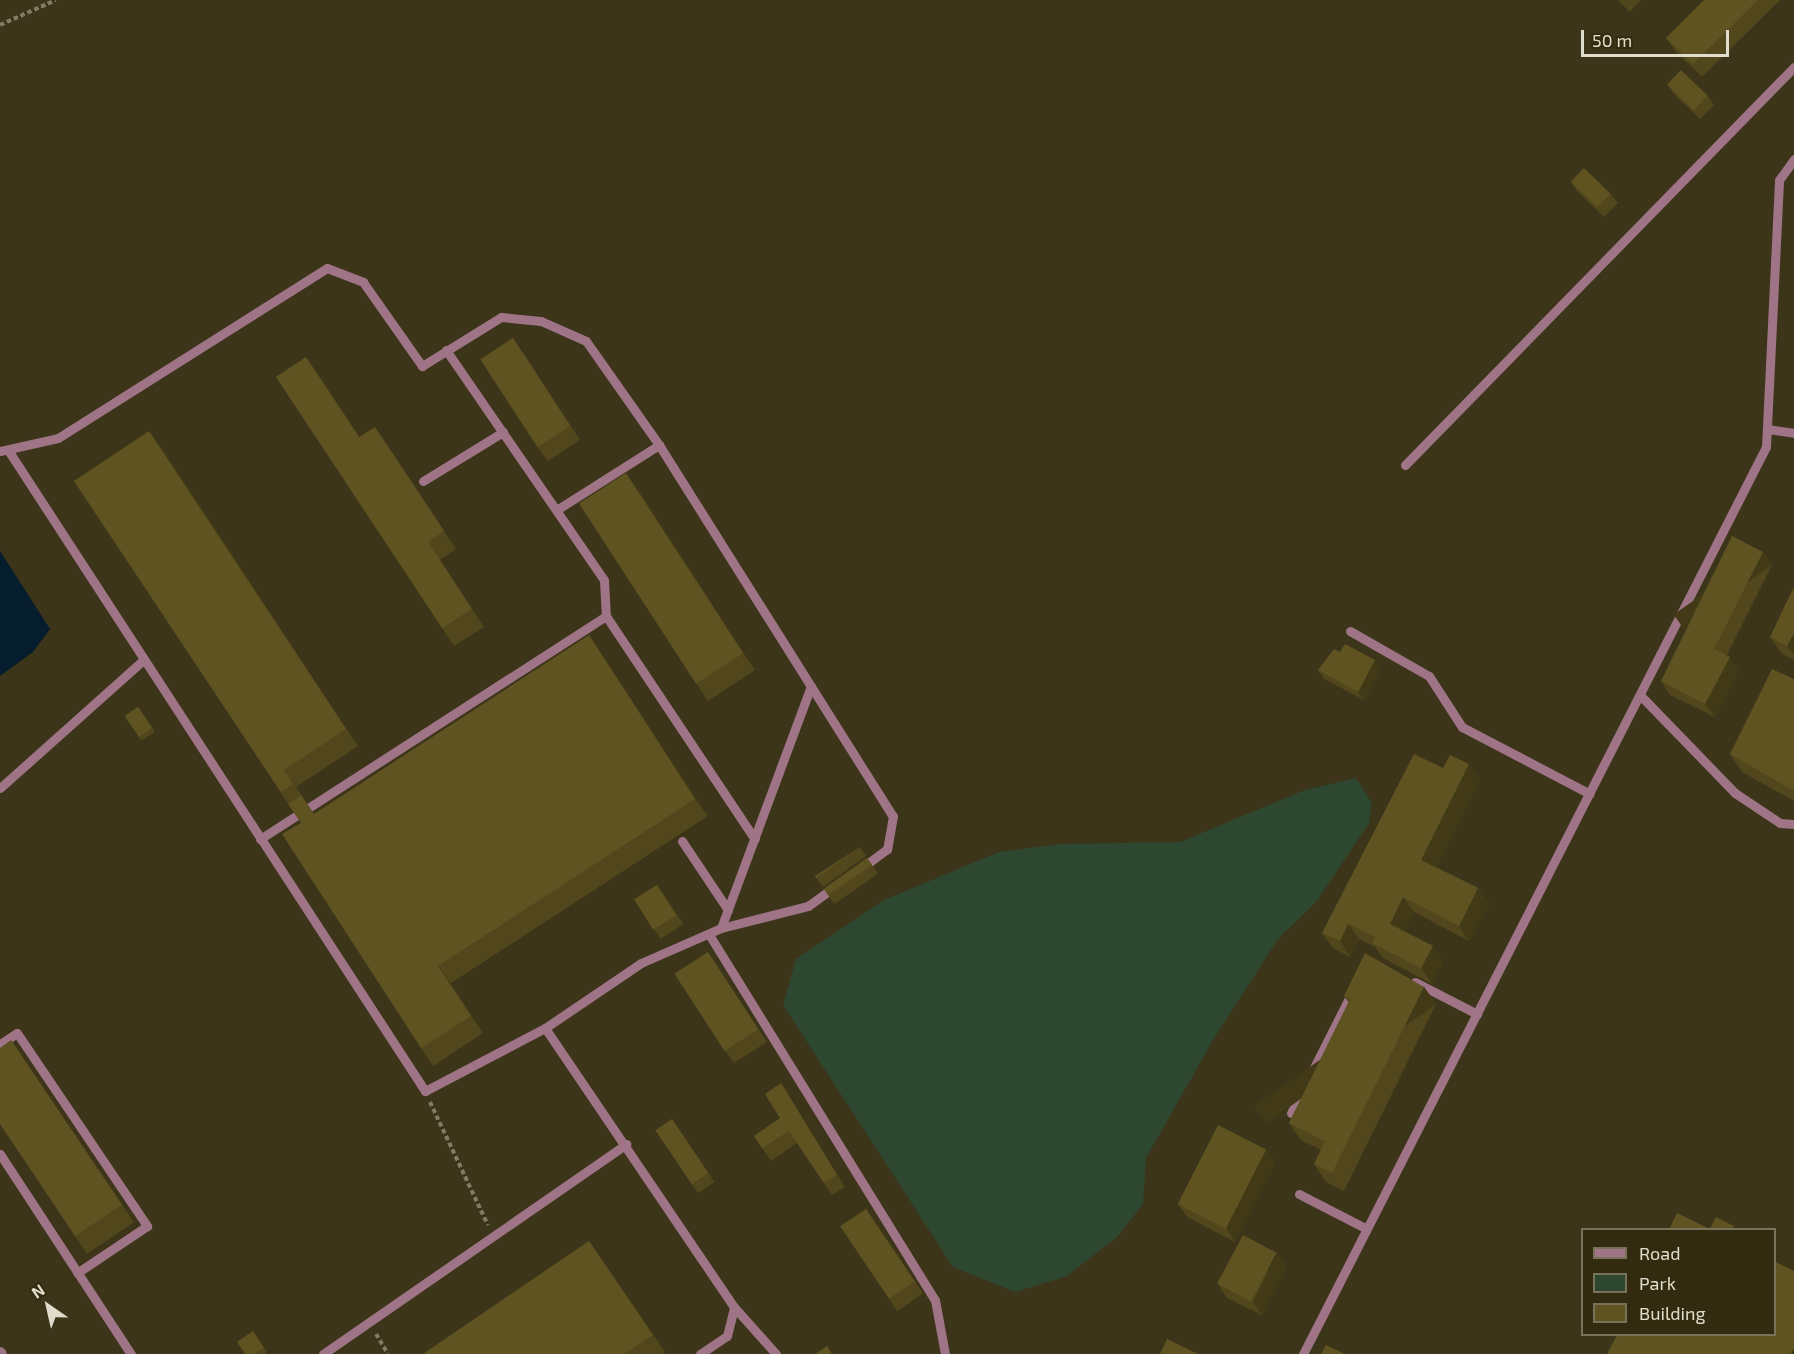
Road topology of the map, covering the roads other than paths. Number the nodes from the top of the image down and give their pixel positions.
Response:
1 (1794, 67) edge
2 (1794, 159) edge
3 (446, 350) junction
4 (1767, 429) junction
5 (503, 432) junction
6 (1794, 433) edge
7 (658, 445) junction
8 (4, 451) edge
9 (1405, 465) dead end
10 (423, 481) dead end
11 (558, 509) junction
12 (606, 616) junction
13 (1350, 631) dead end
14 (141, 662) junction
15 (811, 686) junction
16 (1640, 695) junction
17 (0, 788) edge
18 (1590, 794) junction
19 (1794, 824) edge
20 (260, 839) junction
21 (755, 839) junction
22 (682, 841) dead end
23 (728, 910) junction
24 (721, 928) junction
25 (710, 936) junction
26 (1398, 974) edge
27 (1358, 980) edge
28 (1477, 1014) junction
29 (545, 1028) junction
30 (0, 1044) edge
31 (1291, 1113) edge
32 (626, 1144) junction
33 (0, 1154) edge
34 (1299, 1194) dead end
35 (1367, 1228) junction
36 (77, 1273) junction
37 (734, 1307) junction
38 (130, 1354) edge
39 (322, 1354) edge
40 (700, 1354) edge
41 (776, 1354) edge
42 (945, 1354) edge
43 (1303, 1354) edge

1 - 9 lane
2 - 4 lane
3 - 5 lane
3 - 7 lane
3 - 8 lane
4 - 6 lane
4 - 16 lane
5 - 10 lane
5 - 11 lane
7 - 11 lane
7 - 15 lane
8 - 14 lane
11 - 12 lane
12 - 20 lane
12 - 21 lane
13 - 18 lane
14 - 17 lane
14 - 20 lane
15 - 21 lane
15 - 24 lane
16 - 18 lane
16 - 19 lane
18 - 28 lane
20 - 29 lane
21 - 23 lane
22 - 23 lane
23 - 24 lane
24 - 25 lane
25 - 29 lane
25 - 42 lane
26 - 28 lane
27 - 31 lane
28 - 35 lane
29 - 32 lane
30 - 36 lane
32 - 37 lane
32 - 39 lane
33 - 36 lane
34 - 35 lane
35 - 43 lane
36 - 38 lane
37 - 40 lane
37 - 41 lane

